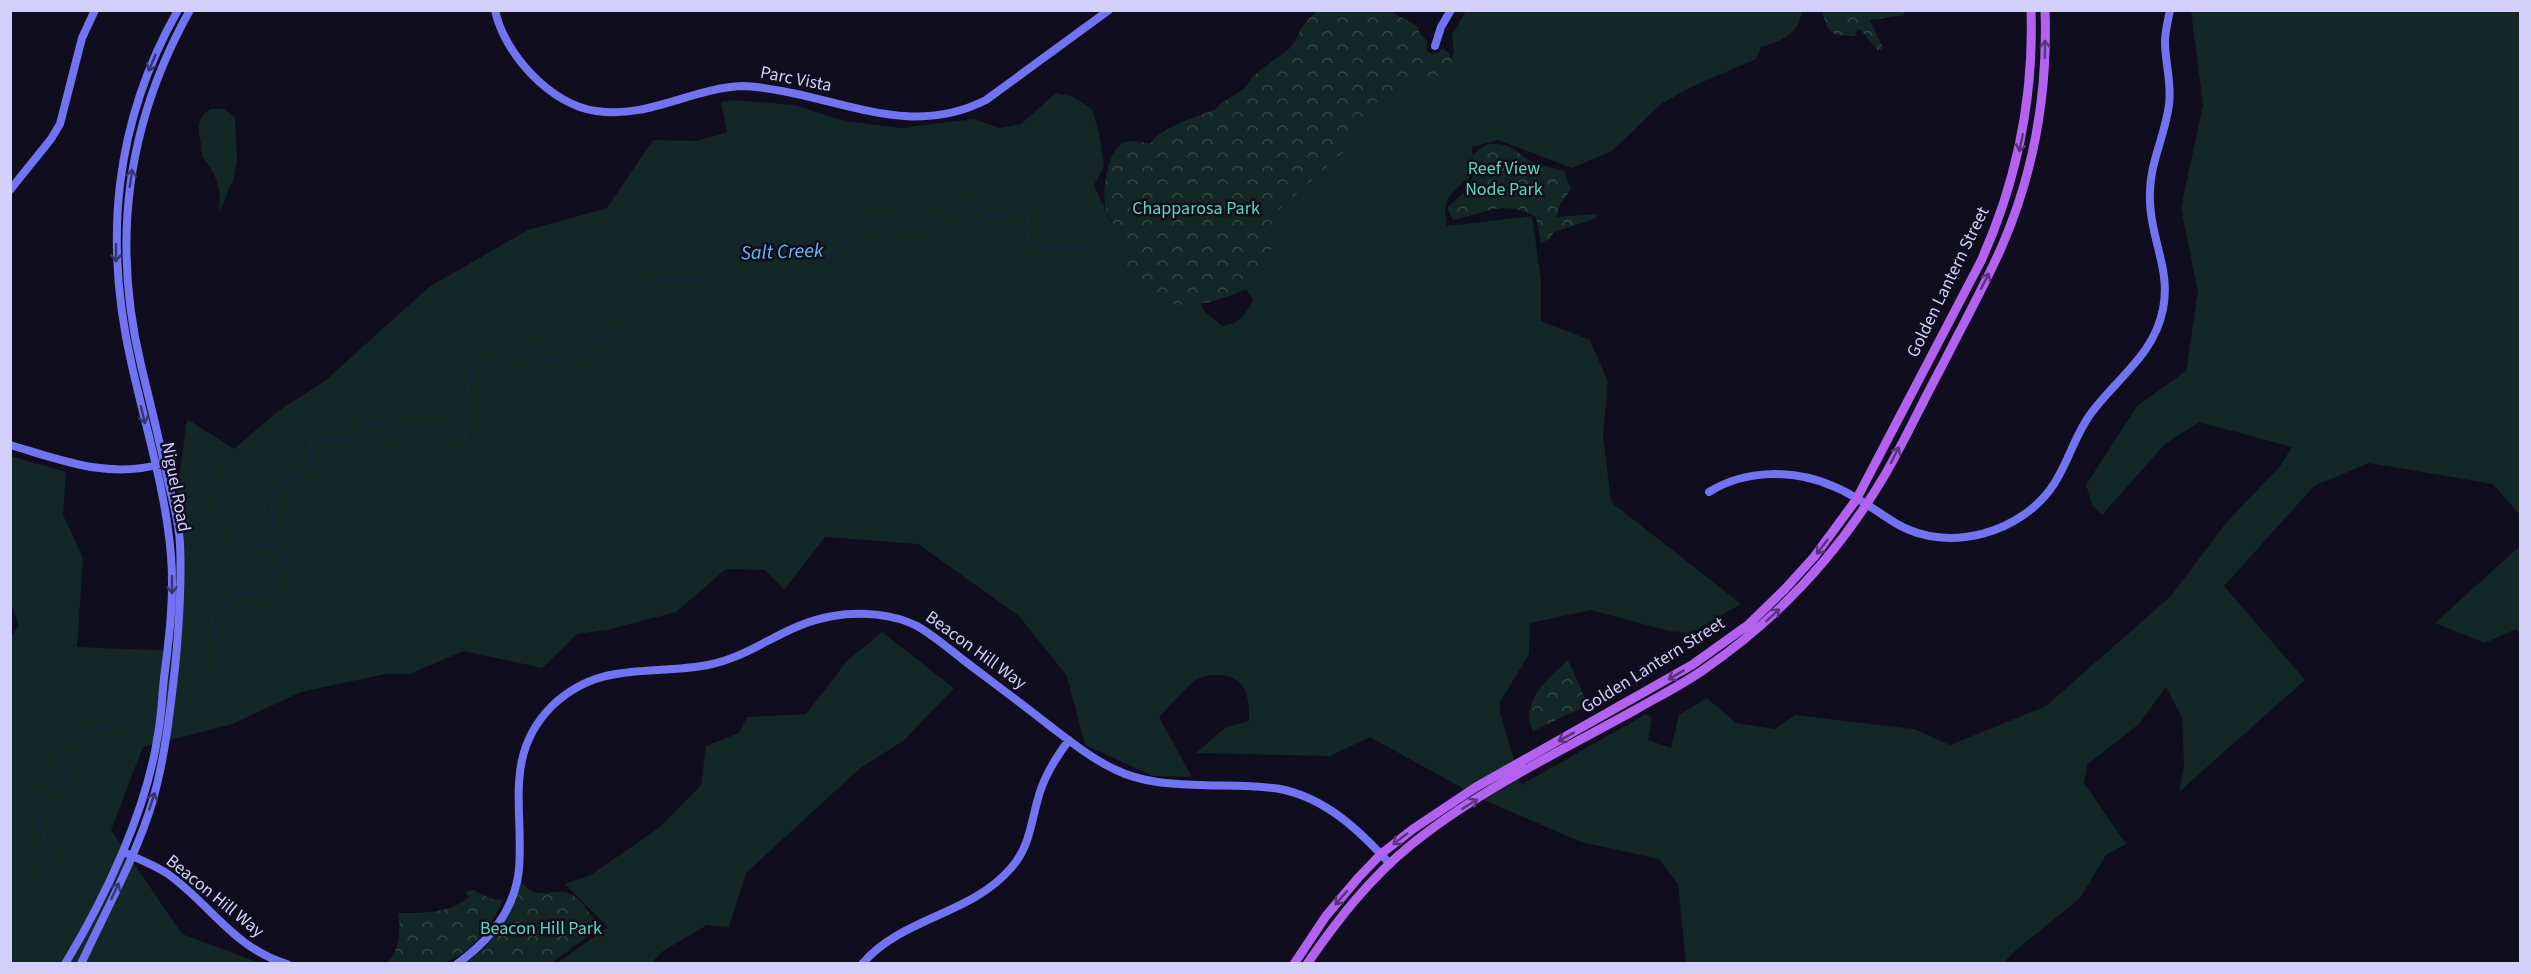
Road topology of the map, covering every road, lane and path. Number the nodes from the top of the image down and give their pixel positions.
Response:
1 (95, 10) edge
2 (178, 10) edge
3 (190, 10) edge
4 (495, 10) edge
5 (1109, 10) edge
6 (1451, 10) edge
7 (2031, 10) edge
8 (2045, 10) edge
9 (2170, 10) edge
10 (1435, 46) dead end
11 (10, 190) edge
12 (136, 362) junction
13 (10, 445) edge
14 (160, 464) junction
15 (1709, 492) dead end
16 (1861, 502) junction
17 (171, 556) junction
18 (181, 562) junction
19 (1069, 740) junction
20 (127, 853) junction
21 (1381, 855) junction
22 (1390, 864) junction
23 (65, 963) edge
24 (81, 963) edge
25 (287, 963) edge
26 (457, 963) edge
27 (862, 963) edge
28 (1294, 963) edge
29 (1307, 963) edge

1 - 11 street
2 -> 12 street, Niguel Road
12 -> 3 street, Niguel Road
4 - 5 street, Parc Vista
6 - 10 street
7 -> 16 main road, Golden Lantern Street
16 -> 8 main road, Golden Lantern Street
9 - 16 street
12 - 14 street, Niguel Road
13 - 14 street
14 - 17 street, Niguel Road
14 - 18 street, Niguel Road
15 - 16 street
16 -> 21 main road, Golden Lantern Street
22 -> 16 main road, Golden Lantern Street
17 - 18 street
17 -> 20 street, Niguel Road
20 -> 18 street, Niguel Road
19 - 21 street, Beacon Hill Way
19 - 26 street, Beacon Hill Way
19 - 27 street
20 - 23 street, Niguel Road
24 -> 20 street, Niguel Road
20 - 25 street, Beacon Hill Way
21 - 22 street, Beacon Hill Way
21 -> 28 main road, Golden Lantern Street
22 - 29 main road, Golden Lantern Street

